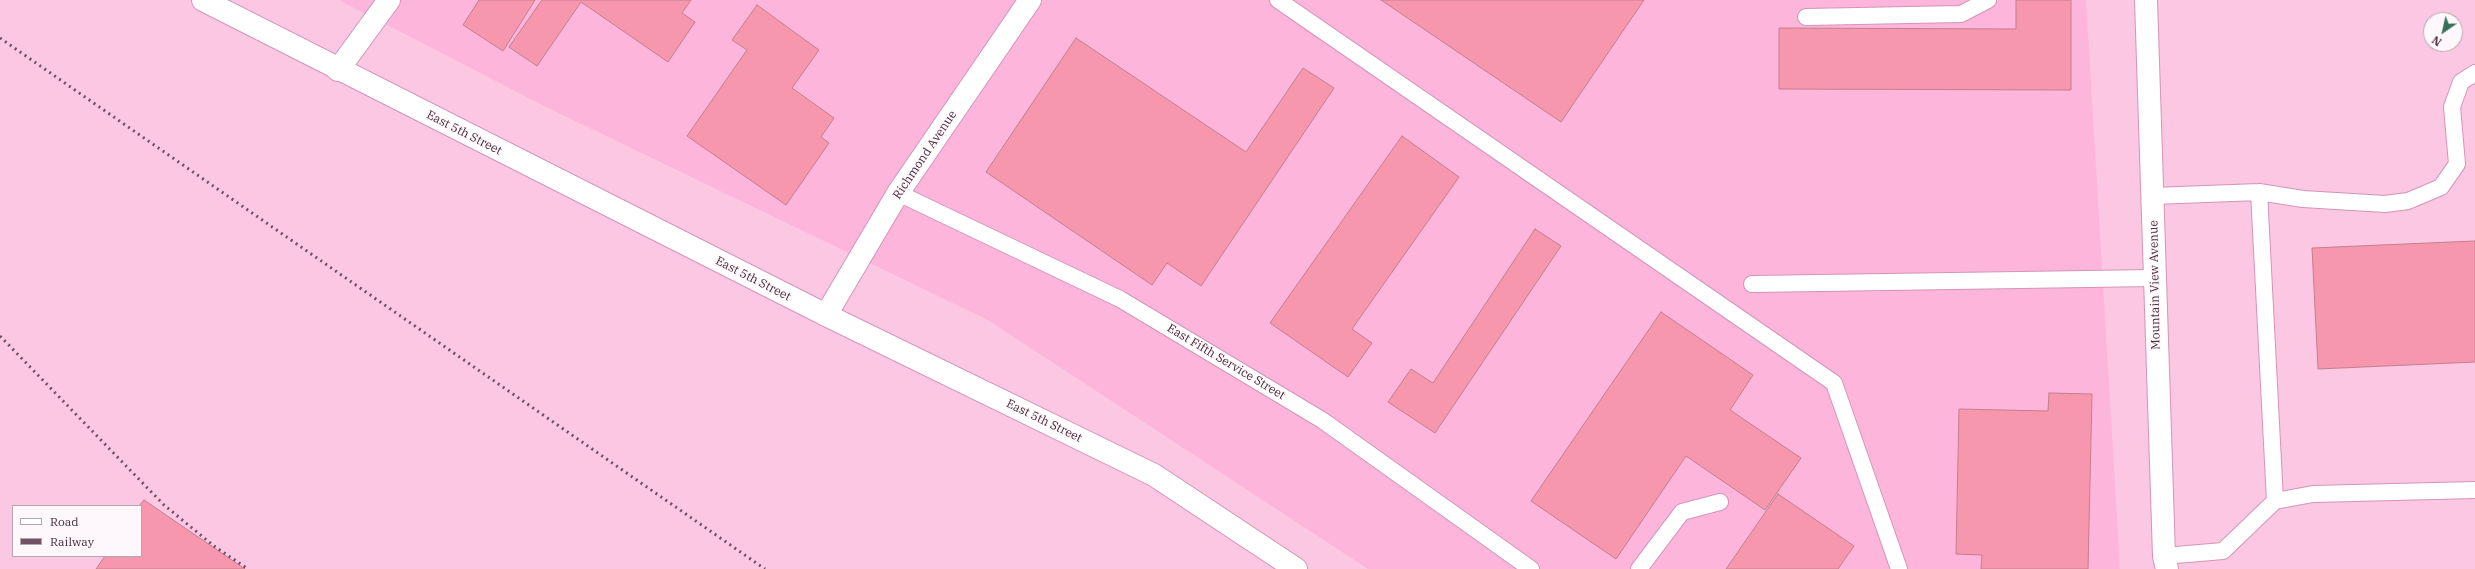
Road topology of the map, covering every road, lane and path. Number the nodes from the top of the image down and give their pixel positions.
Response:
1 (203, 0) edge
2 (389, 0) edge
3 (1030, 0) edge
4 (1278, 0) edge
5 (1988, 0) edge
6 (2146, 0) edge
7 (1806, 17) dead end
8 (338, 70) junction
9 (2475, 73) edge
10 (2259, 192) junction
11 (898, 193) junction
12 (2153, 196) junction
13 (2154, 278) junction
14 (1752, 284) dead end
15 (826, 315) junction
16 (2475, 490) edge
17 (2275, 501) junction
18 (1720, 502) dead end
19 (2166, 562) edge
20 (1296, 569) edge
21 (1531, 569) edge
22 (1639, 569) edge
23 (1899, 569) edge

1 - 8 main road, East 5th Street
2 - 8 main road
3 - 11 main road, Richmond Avenue
4 - 23 lane
5 - 7 lane
6 - 12 main road, Mountain View Avenue
8 - 15 main road, East 5th Street
9 - 10 lane
10 - 12 lane
10 - 17 lane
11 - 15 main road, Richmond Avenue
11 - 21 lane, East Fifth Service Street
12 - 13 main road, Mountain View Avenue
13 - 14 lane
13 - 19 main road, Mountain View Avenue
15 - 20 main road, East 5th Street
16 - 17 lane
17 - 19 lane
18 - 22 lane

